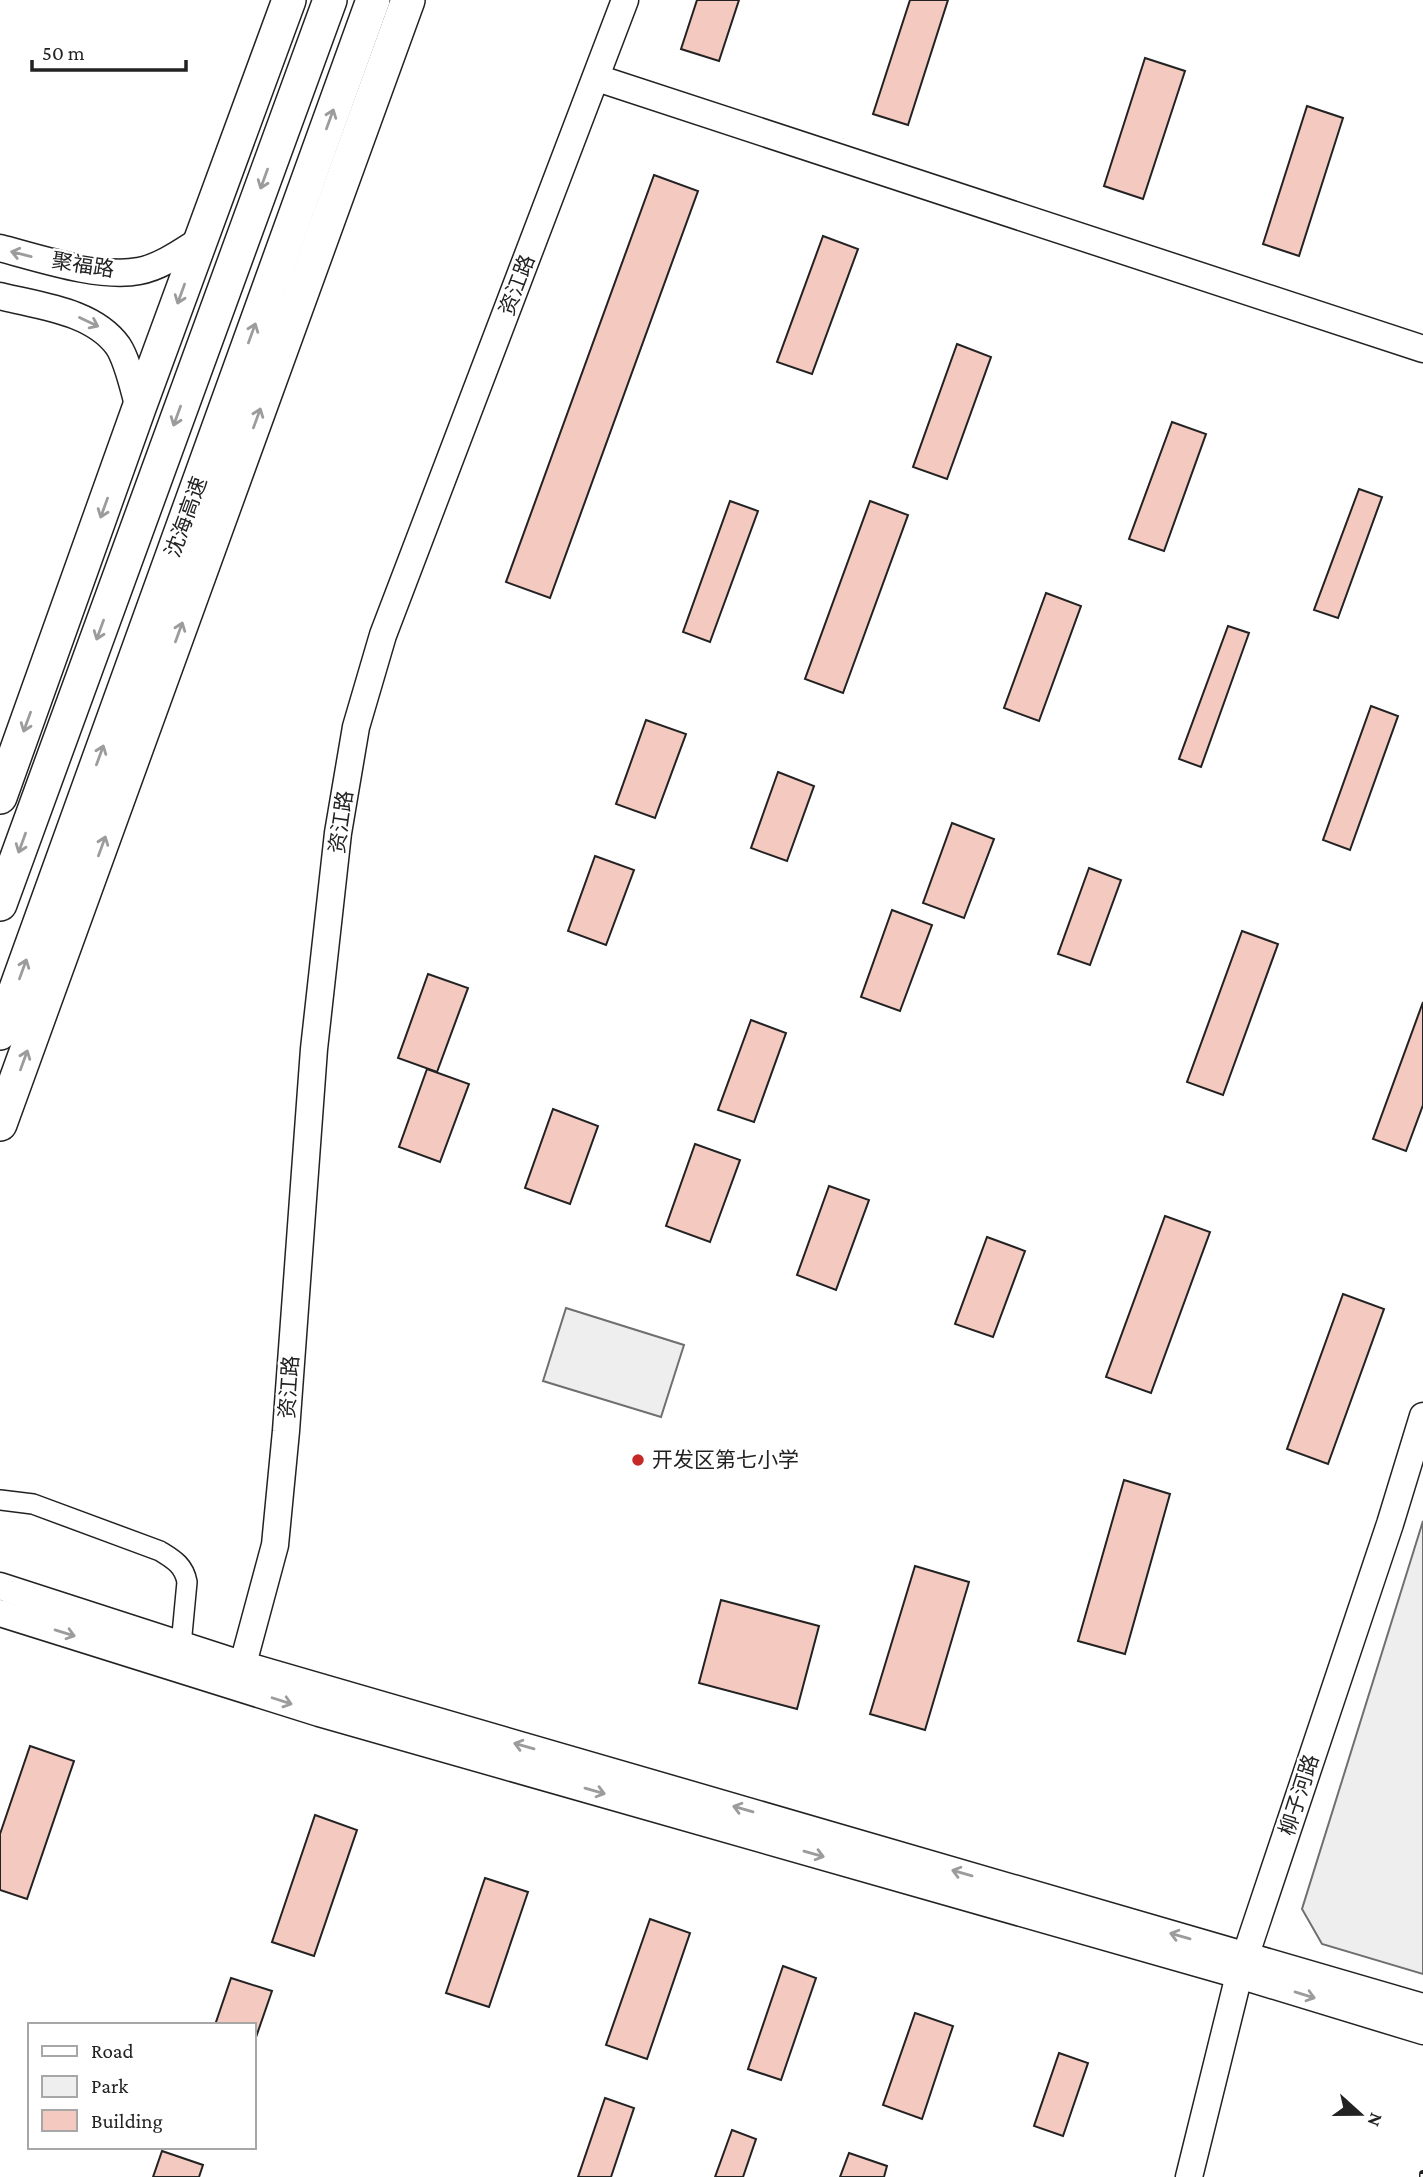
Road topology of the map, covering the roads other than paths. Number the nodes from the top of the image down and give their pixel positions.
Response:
1 (289, 0) edge
2 (330, 0) edge
3 (373, 0) edge
4 (408, 0) edge
5 (625, 0) edge
6 (597, 78) junction
7 (202, 239) junction
8 (0, 248) edge
9 (0, 296) edge
10 (1423, 349) edge
11 (139, 408) junction
12 (0, 797) edge
13 (0, 904) edge
14 (0, 1033) edge
15 (0, 1124) edge
16 (1423, 1416) edge
17 (0, 1500) edge
18 (0, 1586) edge
19 (0, 1613) edge
20 (181, 1645) junction
21 (239, 1675) junction
22 (1243, 1965) junction
23 (1423, 2007) edge
24 (1423, 2031) edge
25 (1189, 2177) edge

1 - 7 highway
2 -> 13 highway, 沈海高速
14 -> 3 highway, 沈海高速
15 -> 4 highway
5 - 6 street, 资江路
6 - 10 street
6 - 21 street, 资江路
7 -> 8 street, 聚福路
7 -> 11 highway
9 -> 11 street
11 -> 12 highway
16 - 22 street, 柳子河路
17 - 20 street
18 - 20 street
19 -> 21 street
20 - 21 street
21 - 22 street
22 - 23 street
22 -> 24 street
22 - 25 street, 柳子河路

